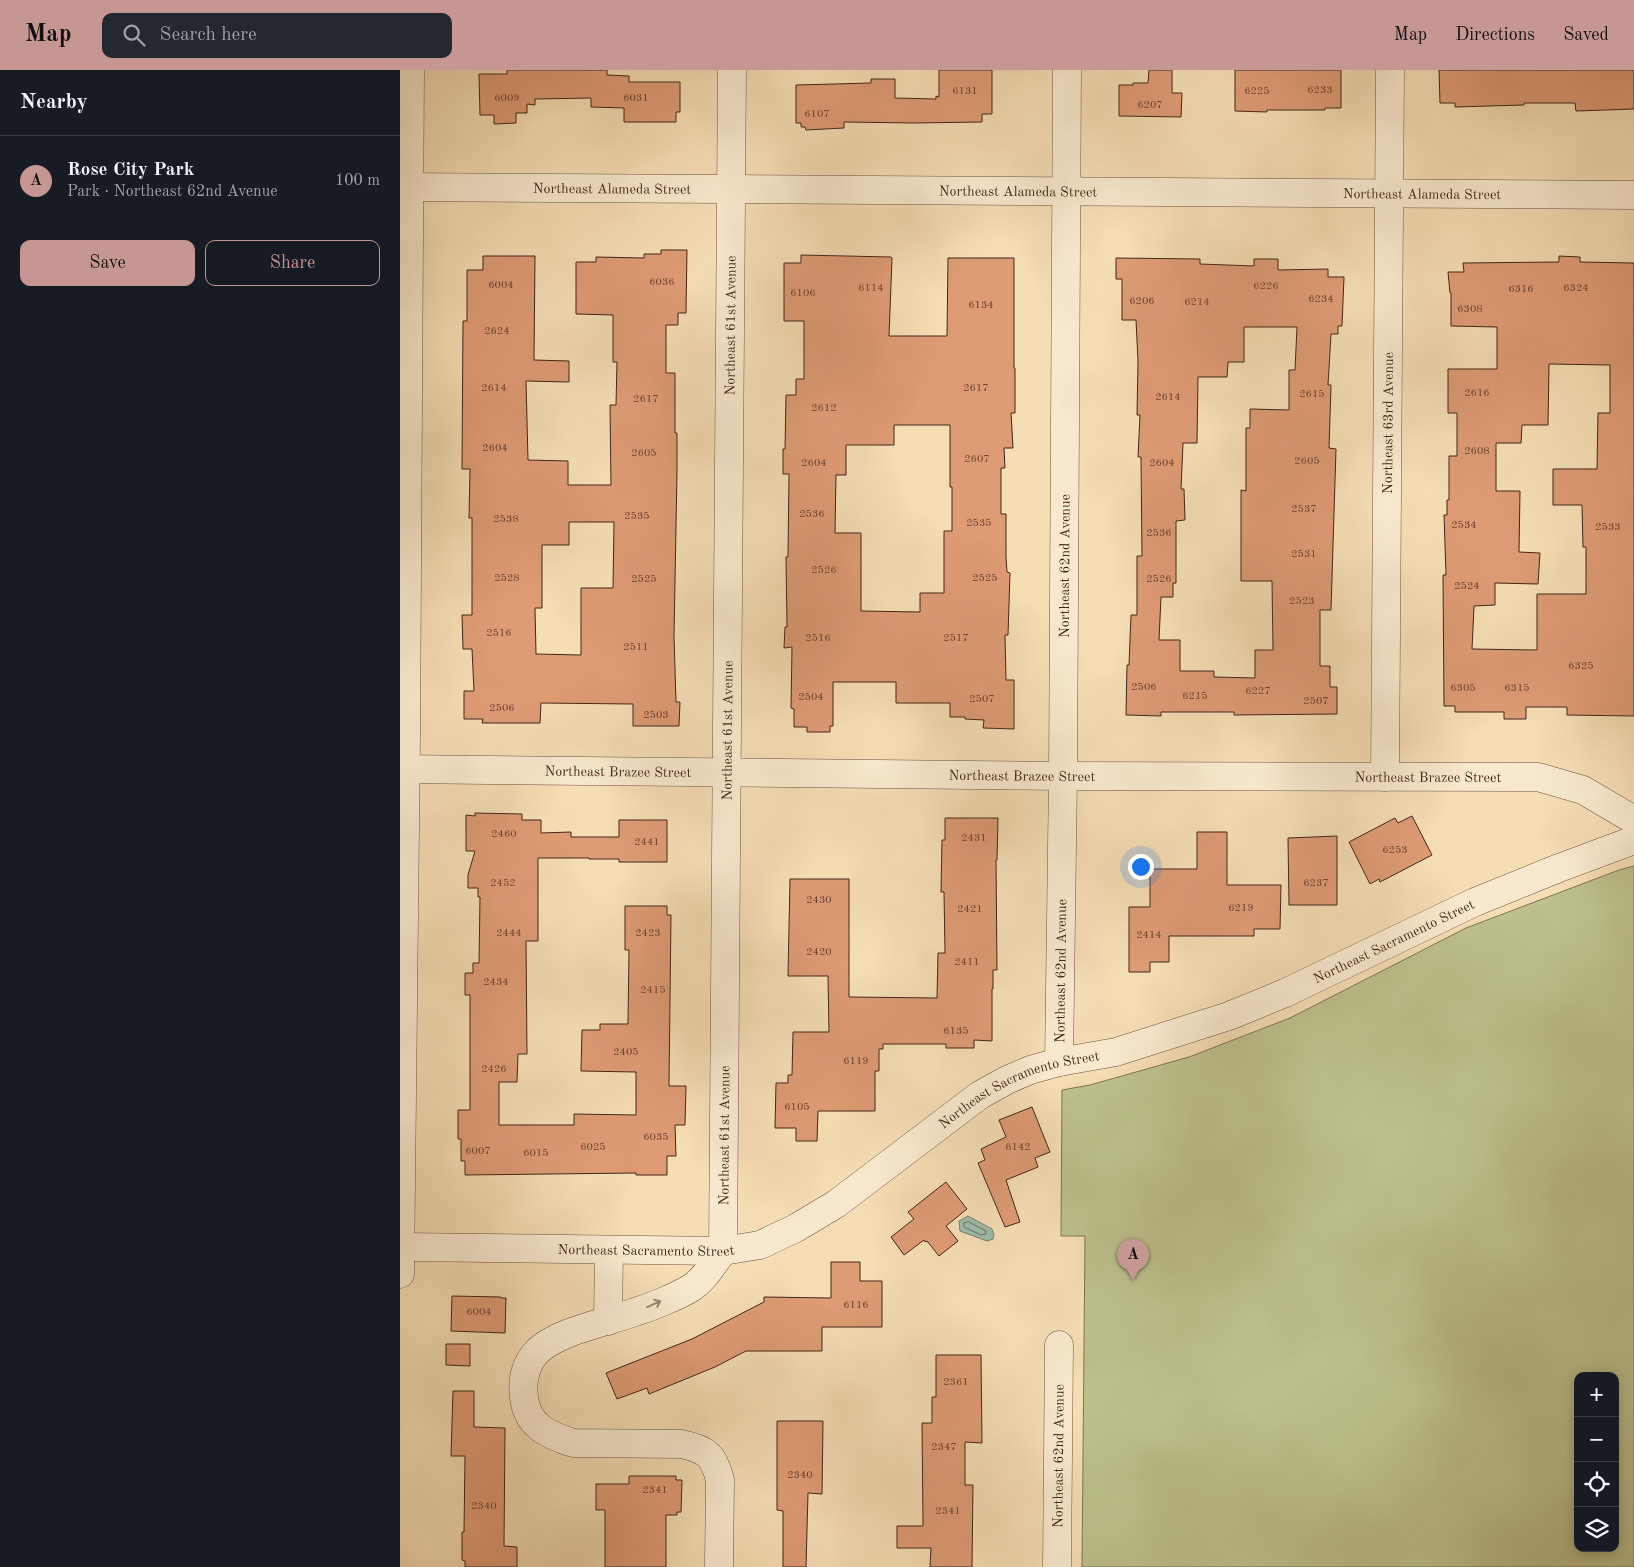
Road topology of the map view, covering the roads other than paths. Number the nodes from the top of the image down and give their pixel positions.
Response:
1 (410, 70) edge
2 (732, 70) edge
3 (1068, 70) edge
4 (1390, 70) edge
5 (405, 188) edge
6 (730, 189) junction
7 (1067, 190) junction
8 (1389, 192) junction
9 (1634, 194) edge
10 (403, 769) edge
11 (728, 772) junction
12 (1063, 776) junction
13 (1385, 777) junction
14 (1634, 820) edge
15 (1634, 840) edge
16 (1059, 1062) junction
17 (400, 1247) edge
18 (609, 1250) junction
19 (723, 1251) junction
20 (400, 1274) edge
21 (608, 1321) junction
22 (1059, 1344) dead end
23 (719, 1567) edge
24 (1058, 1567) edge

1 - 5 street
2 - 6 street, Northeast 61st Avenue
3 - 7 street, Northeast 62nd Avenue
4 - 8 street, Northeast 63rd Avenue
5 - 6 street, Northeast Alameda Street
5 - 10 street
6 - 7 street, Northeast Alameda Street
6 - 11 street, Northeast 61st Avenue
7 - 8 street, Northeast Alameda Street
7 - 12 street, Northeast 62nd Avenue
8 - 9 street, Northeast Alameda Street
8 - 13 street, Northeast 63rd Avenue
10 - 11 street, Northeast Brazee Street
10 - 17 street
11 - 12 street, Northeast Brazee Street
11 - 19 street, Northeast 61st Avenue
12 - 13 street, Northeast Brazee Street
12 - 16 street, Northeast 62nd Avenue
13 - 14 street, Northeast Brazee Street
15 - 16 street, Northeast Sacramento Street
16 - 19 street, Northeast Sacramento Street
17 - 18 street, Northeast Sacramento Street
17 - 20 street
18 - 19 street, Northeast Sacramento Street
18 - 21 street
21 -> 19 street
21 - 23 street
22 - 24 street, Northeast 62nd Avenue

